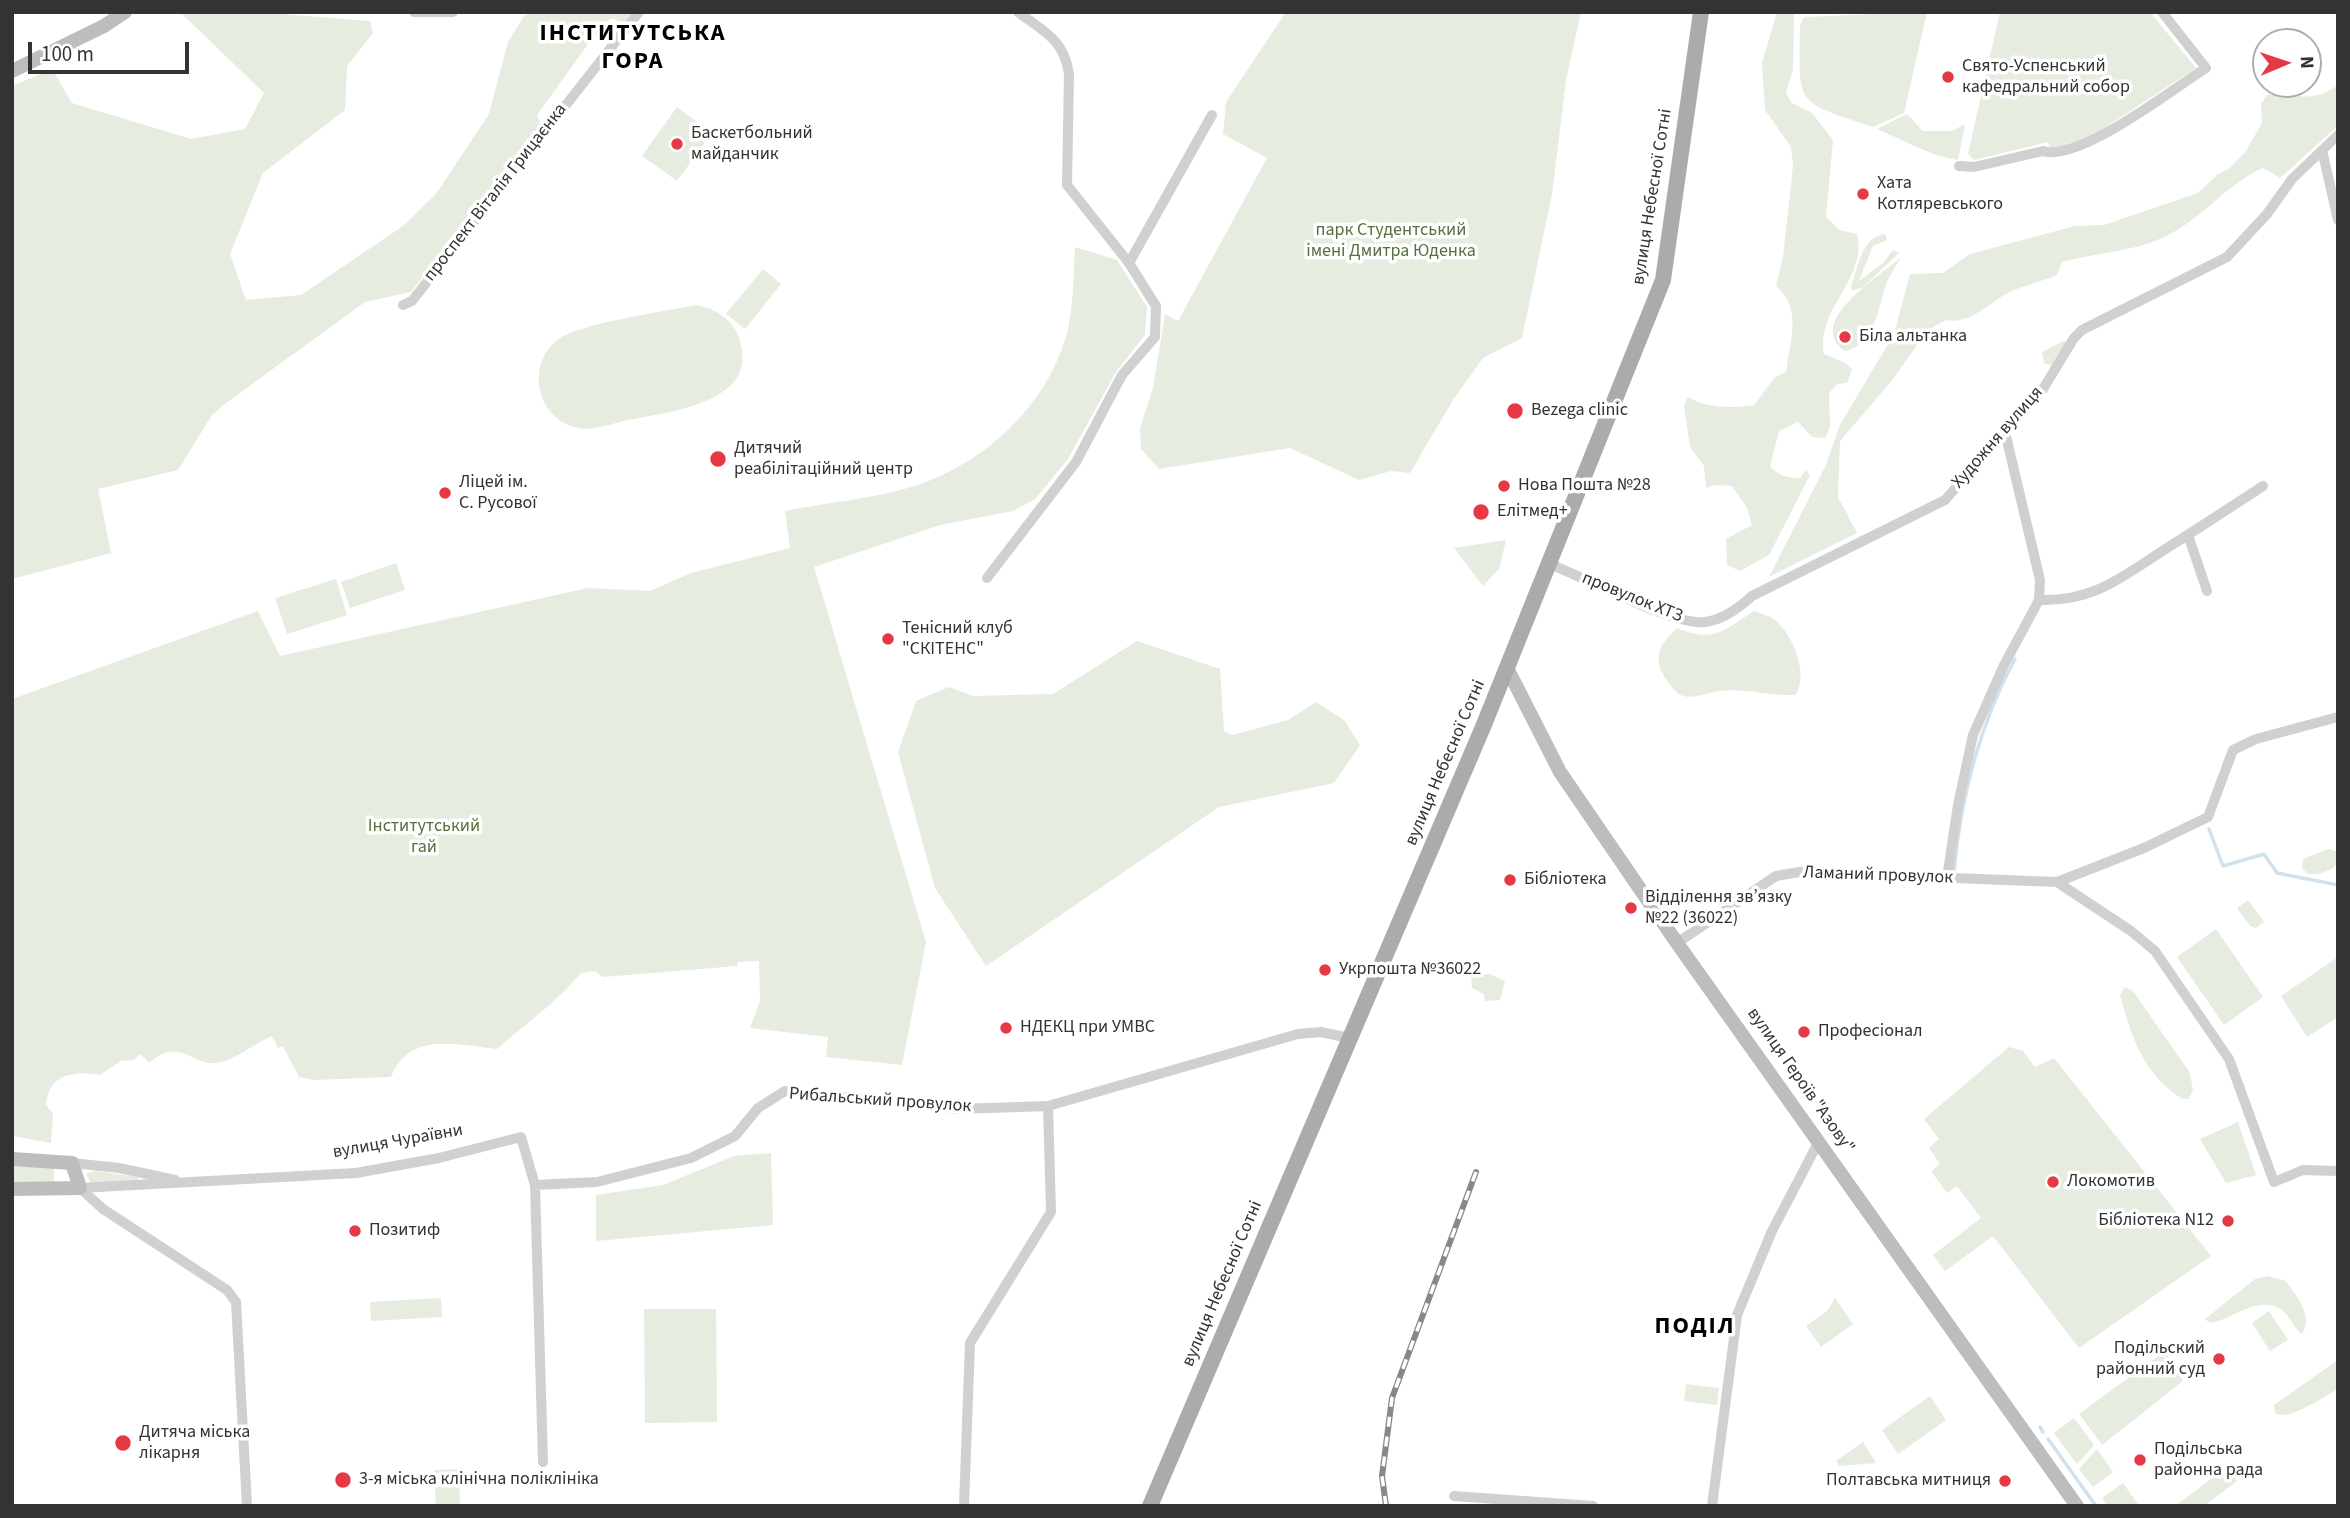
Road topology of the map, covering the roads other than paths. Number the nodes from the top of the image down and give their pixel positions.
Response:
1 (125, 12) edge
2 (414, 12) edge
3 (453, 12) edge
4 (639, 12) edge
5 (1018, 12) edge
6 (1700, 12) edge
7 (2162, 12) edge
8 (12, 72) edge
9 (1212, 115) dead end
10 (2338, 135) edge
11 (2322, 150) junction
12 (1959, 166) dead end
13 (2337, 213) edge
14 (1129, 263) junction
15 (403, 305) dead end
16 (2004, 432) junction
17 (2263, 486) dead end
18 (2188, 535) junction
19 (1549, 564) junction
20 (987, 578) dead end
21 (2207, 591) dead end
22 (1752, 596) joint
23 (2039, 600) junction
24 (1507, 668) junction
25 (2338, 718) edge
26 (1947, 878) junction
27 (2057, 882) junction
28 (1677, 943) junction
29 (1349, 1038) junction
30 (1048, 1106) junction
31 (1819, 1141) junction
32 (12, 1159) edge
33 (72, 1163) junction
34 (2338, 1171) edge
35 (189, 1183) junction
36 (534, 1185) junction
37 (80, 1188) junction
38 (12, 1189) edge
39 (543, 1462) dead end
40 (1454, 1496) dead end
41 (247, 1506) edge
42 (964, 1506) edge
43 (1150, 1506) edge
44 (1593, 1506) edge
45 (1712, 1506) edge
46 (2077, 1506) edge

1 - 8 street
2 - 3 street
4 - 15 street, проспект Віталія Грицаєнка
5 - 14 street
6 - 19 main road, вулиця Небесної Сотні
7 - 12 street
9 - 14 street
10 - 11 street, Художня вулиця
11 - 13 street
11 - 16 street, Художня вулиця
14 - 20 street
16 - 22 street, Художня вулиця
16 - 23 street
17 - 18 street
18 - 21 street
18 - 23 street
19 - 22 street, провулок ХТЗ
19 - 24 main road, вулиця Небесної Сотні
23 - 26 street
24 - 28 street, вулиця Героїв "Азову"
24 - 29 main road, вулиця Небесної Сотні
25 - 27 street, Ламаний провулок
26 - 27 street, Ламаний провулок
26 - 28 street, Ламаний провулок
27 - 34 street
28 - 31 street, вулиця Героїв "Азову"
29 - 30 street, Рибальський провулок
29 - 43 main road, вулиця Небесної Сотні
30 - 36 street, Рибальський провулок
30 - 42 street
31 - 45 street
31 - 46 street, вулиця Героїв "Азову"
32 - 33 street, вулиця Чураївни
33 - 35 street, вулиця Чураївни
33 - 37 street
35 - 36 street, вулиця Чураївни
35 - 37 street, вулиця Чураївни
36 - 39 street
37 - 38 street, вулиця Чураївни
37 - 41 street
40 - 44 street

